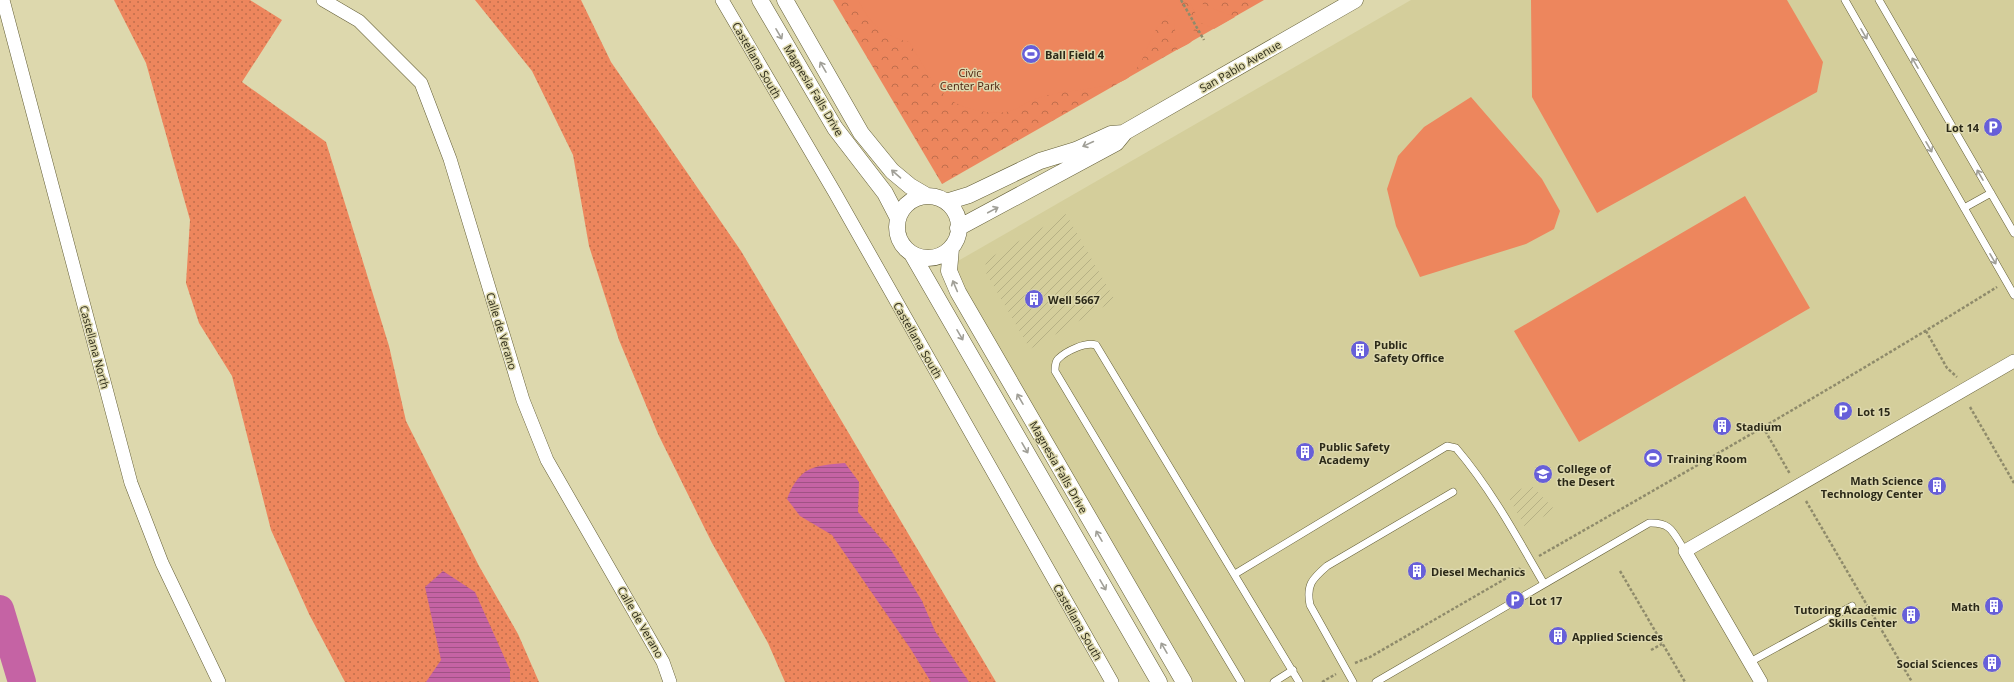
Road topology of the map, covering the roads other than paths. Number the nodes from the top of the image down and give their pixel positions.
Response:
1 (3, 0) edge
2 (323, 0) edge
3 (722, 0) edge
4 (760, 0) edge
5 (785, 0) edge
6 (1355, 0) edge
7 (1879, 0) edge
8 (1847, 1) edge
9 (1125, 132) junction
10 (1991, 193) junction
11 (927, 196) junction
12 (946, 202) junction
13 (1964, 208) junction
14 (898, 218) junction
15 (958, 228) junction
16 (2014, 234) edge
17 (951, 248) junction
18 (912, 254) junction
19 (2014, 295) edge
20 (2014, 361) edge
21 (1453, 492) dead end
22 (1685, 550) junction
23 (1234, 574) junction
24 (1544, 584) junction
25 (1852, 606) dead end
26 (1750, 662) junction
27 (1293, 670) junction
28 (219, 682) edge
29 (670, 682) edge
30 (1112, 682) edge
31 (1159, 682) edge
32 (1184, 682) edge
33 (1241, 682) edge
34 (1274, 682) edge
35 (1299, 682) edge
36 (1353, 682) edge
37 (1376, 682) edge
38 (1761, 682) edge

1 - 28 street, Castellana North
2 - 29 street, Calle de Verano
3 - 30 street, Castellana South
4 -> 14 street, Magnesia Falls Drive
11 -> 5 street, Magnesia Falls Drive
6 - 9 street, San Pablo Avenue
10 -> 7 lane
8 -> 13 lane
9 -> 12 street, San Pablo Avenue
15 -> 9 street, San Pablo Avenue
10 - 13 lane
10 - 16 lane
11 - 12 street
11 - 14 street
12 - 15 street
13 -> 19 lane
14 - 18 street
15 - 17 street
17 - 18 street
32 -> 17 street, Magnesia Falls Drive
18 -> 31 street, Magnesia Falls Drive
20 - 22 street
21 - 36 lane
22 - 24 lane
22 - 26 street
23 - 24 lane
23 - 27 lane
23 - 33 lane
24 - 37 lane
25 - 26 lane
26 - 38 street
27 - 34 lane
27 - 35 lane

